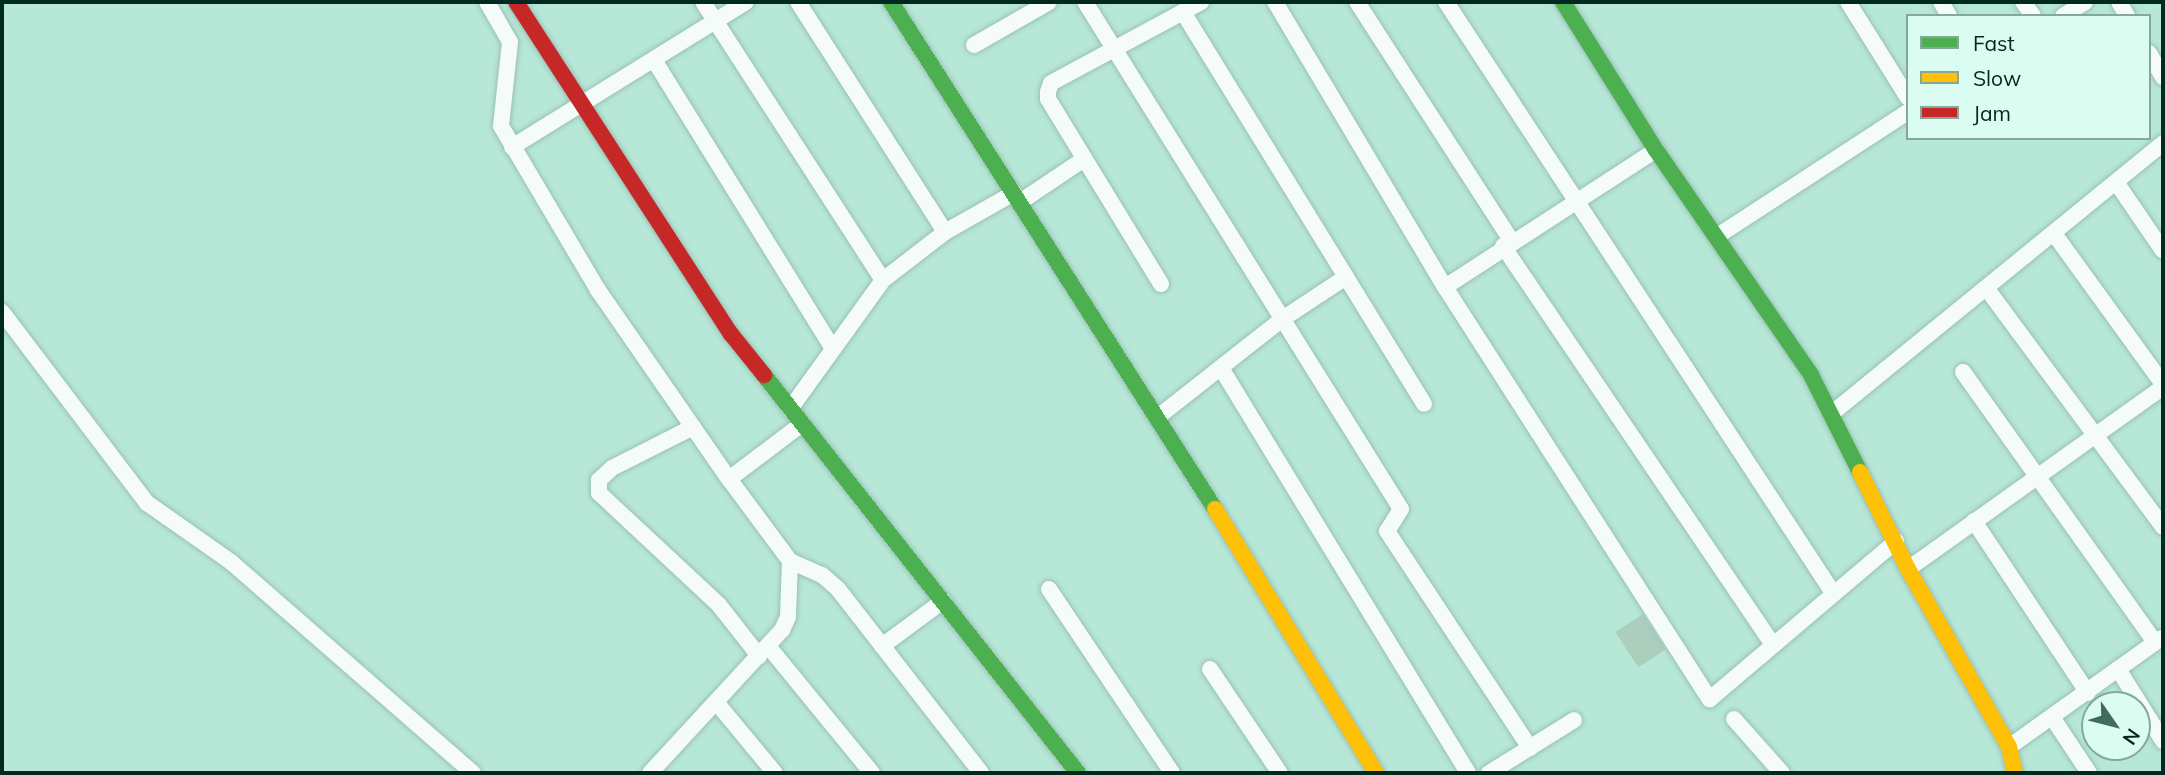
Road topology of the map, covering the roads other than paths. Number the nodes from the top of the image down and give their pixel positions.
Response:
1 (487, 2) edge
2 (516, 2) edge
3 (703, 2) edge
4 (746, 2) edge
5 (798, 2) edge
6 (891, 2) edge
7 (1049, 2) edge
8 (1085, 2) edge
9 (1201, 2) edge
10 (1275, 2) edge
11 (1357, 2) edge
12 (1446, 2) edge
13 (1563, 2) edge
14 (1848, 2) edge
15 (2085, 2) edge
16 (1183, 12) junction
17 (2066, 14) edge
18 (716, 22) junction
19 (974, 45) dead end
20 (1112, 49) junction
21 (2151, 56) edge
22 (654, 60) junction
23 (2163, 77) edge
24 (1906, 95) edge
25 (582, 106) junction
26 (1906, 113) edge
27 (2163, 143) edge
28 (512, 147) junction
29 (1656, 149) junction
30 (1084, 159) junction
31 (2116, 182) junction
32 (1017, 197) junction
33 (1578, 200) junction
34 (945, 232) junction
35 (1719, 235) junction
36 (2055, 236) junction
37 (1507, 243) junction
38 (2163, 251) edge
39 (1346, 276) junction
40 (883, 280) junction
41 (1161, 284) dead end
42 (1445, 287) junction
43 (1987, 289) junction
44 (2, 312) edge
45 (1281, 320) junction
46 (834, 349) junction
47 (1221, 368) junction
48 (1963, 372) dead end
49 (2163, 385) edge
50 (1424, 404) dead end
51 (790, 409) junction
52 (1831, 414) junction
53 (1159, 416) junction
54 (802, 424) junction
55 (693, 427) junction
56 (2097, 434) junction
57 (2035, 478) junction
58 (729, 479) junction
59 (1974, 521) junction
60 (2163, 527) edge
61 (1896, 541) junction
62 (790, 561) junction
63 (1908, 569) junction
64 (1049, 589) dead end
65 (1832, 593) junction
66 (943, 601) junction
67 (2159, 639) edge
68 (1773, 645) junction
69 (883, 646) junction
70 (763, 651) junction
71 (1210, 668) dead end
72 (2118, 669) junction
73 (2087, 691) edge
74 (2090, 691) edge
75 (2081, 698) edge
76 (716, 702) junction
77 (2052, 717) junction
78 (1734, 719) dead end
79 (1574, 720) dead end
80 (2163, 741) edge
81 (2009, 747) junction
82 (1530, 748) junction
83 (473, 773) edge
84 (650, 773) edge
85 (775, 773) edge
86 (872, 773) edge
87 (981, 773) edge
88 (1078, 773) edge
89 (1172, 773) edge
90 (1280, 773) edge
91 (1376, 773) edge
92 (1468, 773) edge
93 (1489, 773) edge
94 (1782, 773) edge
95 (2015, 773) edge
96 (2089, 773) edge

1 - 28 street
2 - 25 street
3 - 18 street
4 - 18 street
5 - 34 street
6 - 32 street
7 - 19 street
8 - 20 street
9 - 16 street
10 - 42 street
11 - 37 street
12 - 33 street
13 - 29 street
14 - 24 street
15 - 17 street
16 - 20 street
16 - 39 street
18 - 22 street
18 - 40 street
20 - 30 street
20 - 45 street
21 - 23 street
22 - 25 street
22 - 46 street
25 - 28 street
25 - 51 street
26 - 35 street
27 - 31 street
28 - 55 street
29 - 33 street
29 - 35 street
30 - 32 street
30 - 41 street
31 - 36 street
31 - 38 street
32 - 34 street
32 - 53 street
33 - 37 street
33 - 65 street
34 - 40 street
35 - 52 street
36 - 43 street
36 - 49 street
37 - 42 street
37 - 68 street
39 - 45 street
39 - 50 street
40 - 46 street
42 - 68 street
43 - 52 street
43 - 56 street
44 - 83 street
45 - 47 street
45 - 82 street
46 - 51 street
47 - 53 street
47 - 92 street
48 - 57 street
49 - 56 street
51 - 54 street
52 - 61 street
53 - 91 street
54 - 58 street
54 - 66 street
55 - 58 street
55 - 70 street
56 - 57 street
56 - 60 street
57 - 59 street
57 - 67 street
58 - 62 street
59 - 63 street
59 - 73 street
61 - 63 street
61 - 65 street
62 - 69 street
62 - 70 street
63 - 81 street
64 - 89 street
65 - 68 street
66 - 69 street
66 - 88 street
67 - 72 street
69 - 87 street
70 - 76 street
70 - 86 street
71 - 90 street
72 - 74 street
72 - 80 street
75 - 77 street
76 - 84 street
76 - 85 street
77 - 81 street
77 - 96 street
78 - 94 street
79 - 82 street
81 - 95 street
82 - 93 street

